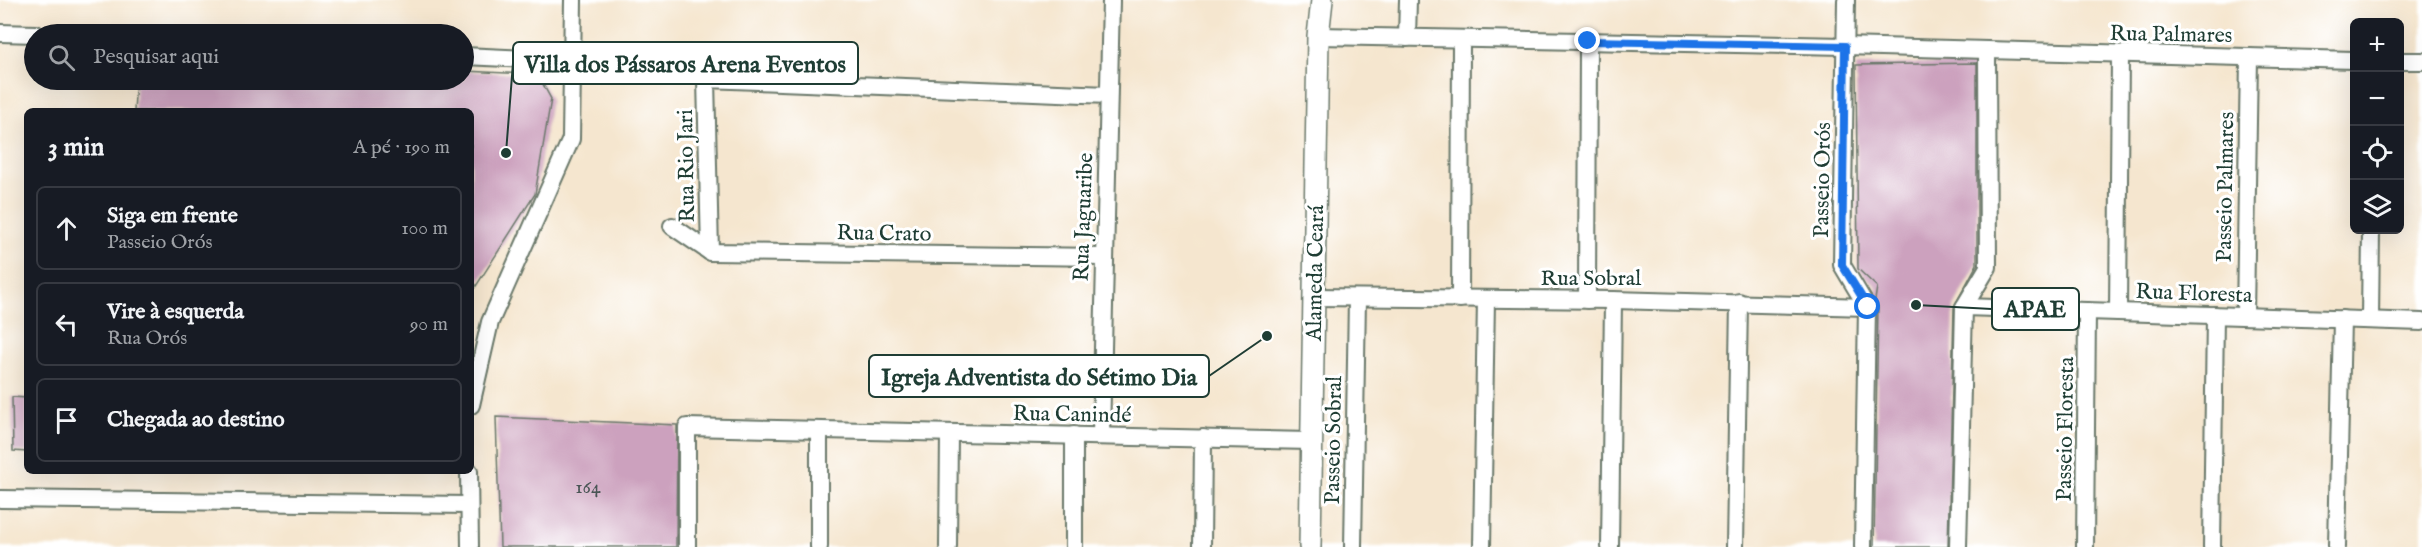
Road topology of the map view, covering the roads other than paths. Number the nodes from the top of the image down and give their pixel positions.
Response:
1 (573, 0) edge
2 (1111, 0) edge
3 (1322, 0) edge
4 (1408, 0) edge
5 (1846, 0) edge
6 (0, 33) edge
7 (24, 34) edge
8 (1318, 36) junction
9 (1407, 38) junction
10 (1461, 39) junction
11 (1588, 41) junction
12 (1845, 46) junction
13 (1987, 51) junction
14 (2120, 54) junction
15 (474, 57) edge
16 (2249, 57) junction
17 (2350, 60) edge
18 (2404, 61) edge
19 (573, 62) junction
20 (2422, 62) edge
21 (1108, 95) junction
22 (672, 226) dead end
23 (2371, 234) edge
24 (710, 252) junction
25 (1104, 257) junction
26 (1314, 297) junction
27 (1357, 298) junction
28 (1460, 299) junction
29 (1486, 299) junction
30 (1587, 300) junction
31 (1613, 300) junction
32 (1739, 302) junction
33 (1868, 307) junction
34 (1964, 307) junction
35 (2087, 311) junction
36 (2118, 312) junction
37 (2215, 315) junction
38 (2245, 316) junction
39 (2342, 319) junction
40 (2370, 320) junction
41 (2422, 322) edge
42 (474, 392) edge
43 (819, 430) junction
44 (949, 433) junction
45 (1074, 435) junction
46 (1101, 436) junction
47 (1203, 438) junction
48 (1311, 441) junction
49 (469, 474) edge
50 (0, 499) edge
51 (469, 505) junction
52 (470, 547) edge
53 (687, 547) edge
54 (819, 547) edge
55 (948, 547) edge
56 (1074, 547) edge
57 (1202, 547) edge
58 (1310, 547) edge
59 (1353, 547) edge
60 (1482, 547) edge
61 (1610, 547) edge
62 (1735, 547) edge
63 (1863, 547) edge
64 (1958, 547) edge
65 (2085, 547) edge
66 (2212, 547) edge
67 (2337, 547) edge

1 - 19 street
2 - 21 street, Rua Jaguaribe
3 - 8 street, Alameda Ceará
4 - 9 street
5 - 12 street, Passeio Orós
6 - 7 street
8 - 9 street, Rua Palmares
8 - 26 street, Alameda Ceará
9 - 10 street, Rua Palmares
10 - 11 street, Rua Palmares
10 - 28 street
11 - 12 street, Rua Palmares
11 - 30 street
12 - 13 street, Rua Palmares
12 - 33 street, Passeio Orós
13 - 14 street, Rua Palmares
13 - 34 street
14 - 16 street, Rua Palmares
14 - 36 street
15 - 19 street
16 - 17 street, Rua Palmares
16 - 38 street, Passeio Palmares
18 - 20 street
19 - 42 street
21 - 24 street, Rua Rio Jari
21 - 25 street, Rua Jaguaribe
22 - 24 street
23 - 40 street
24 - 25 street, Rua Crato
25 - 46 street, Rua Jaguaribe
26 - 27 street, Rua Sobral
26 - 48 street, Alameda Ceará
27 - 28 street, Rua Sobral
27 - 59 street, Passeio Sobral
28 - 29 street, Rua Sobral
29 - 30 street, Rua Sobral
29 - 60 street
30 - 31 street, Rua Sobral
31 - 32 street, Rua Sobral
31 - 61 street
32 - 33 street, Rua Sobral
32 - 62 street
33 - 63 street
34 - 35 street, Rua Floresta
34 - 64 street
35 - 36 street, Rua Floresta
35 - 65 street, Passeio Floresta
36 - 37 street, Rua Floresta
37 - 38 street, Rua Floresta
37 - 66 street
38 - 39 street, Rua Floresta
39 - 40 street, Rua Floresta
39 - 67 street
40 - 41 street, Rua Floresta
43 - 44 street, Rua Canindé
43 - 53 street, Rua Canindé
43 - 54 street
44 - 45 street, Rua Canindé
44 - 55 street
45 - 46 street, Rua Canindé
45 - 56 street
46 - 47 street, Rua Canindé
47 - 48 street, Rua Canindé
47 - 57 street
48 - 58 street, Alameda Ceará
49 - 51 street
50 - 51 street
51 - 52 street

